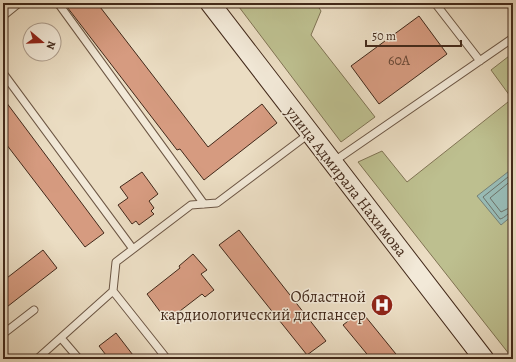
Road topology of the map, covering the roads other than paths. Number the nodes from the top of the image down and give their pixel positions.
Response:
1 (19, 3) edge
2 (58, 3) edge
3 (210, 3) edge
4 (435, 3) edge
5 (3, 16) edge
6 (513, 38) edge
7 (480, 61) junction
8 (3, 74) edge
9 (310, 132) junction
10 (333, 162) junction
11 (204, 204) junction
12 (133, 249) junction
13 (113, 291) junction
14 (34, 310) dead end
15 (3, 334) edge
16 (61, 338) junction
17 (36, 359) edge
18 (79, 359) edge
19 (167, 359) edge
20 (484, 359) edge

1 - 5 lane
2 - 11 lane
3 - 9 main road, улица Адмирала Нахимова
4 - 7 lane
6 - 7 lane
7 - 10 lane
8 - 12 lane
9 - 10 main road, улица Адмирала Нахимова
9 - 11 lane
10 - 20 main road, улица Адмирала Нахимова
11 - 12 lane
12 - 13 lane
13 - 16 lane
13 - 19 lane
14 - 15 lane
16 - 17 lane
16 - 18 lane

